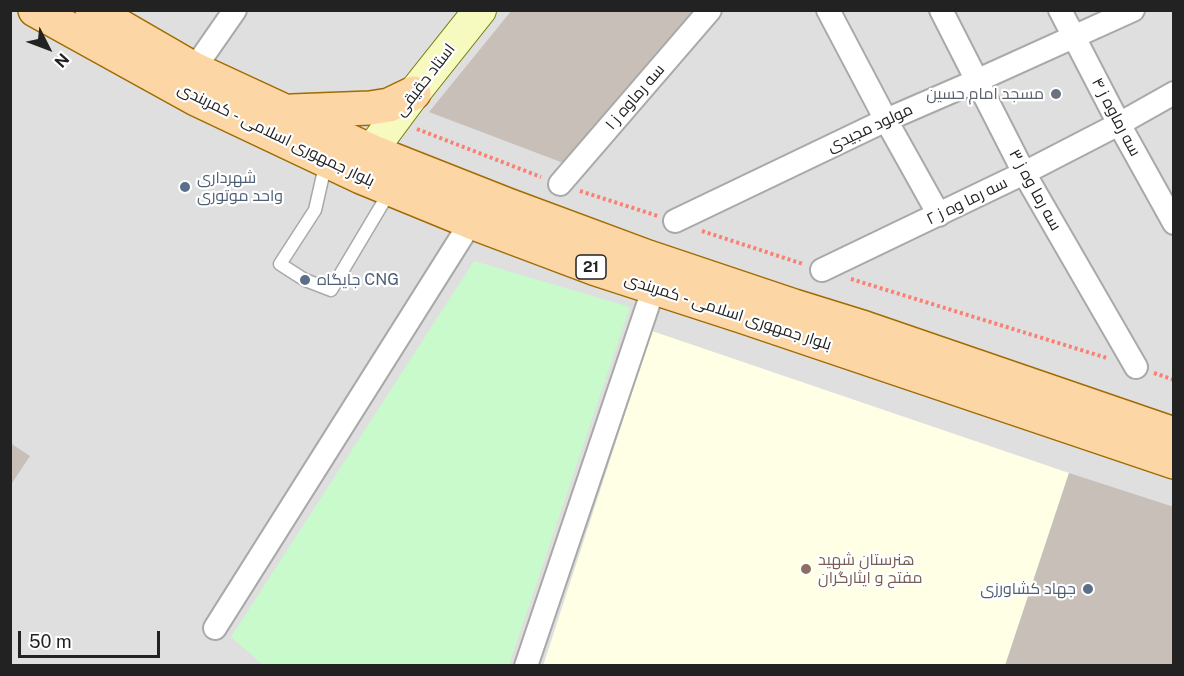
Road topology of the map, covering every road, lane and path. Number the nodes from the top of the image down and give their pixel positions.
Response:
1 (34, 10) edge
2 (92, 10) edge
3 (235, 10) edge
4 (480, 10) edge
5 (710, 10) edge
6 (828, 10) edge
7 (941, 10) edge
8 (1060, 10) edge
9 (1133, 10) edge
10 (1073, 37) junction
11 (194, 69) junction
12 (976, 81) junction
13 (414, 93) junction
14 (1173, 93) edge
15 (288, 111) junction
16 (393, 120) junction
17 (886, 120) junction
18 (1119, 124) junction
19 (371, 151) junction
20 (326, 161) junction
21 (1024, 173) junction
22 (560, 184) junction
23 (391, 190) junction
24 (939, 215) junction
25 (675, 221) junction
26 (471, 222) junction
27 (1173, 223) edge
28 (822, 270) junction
29 (654, 287) junction
30 (1136, 367) junction
31 (1173, 380) edge
32 (1173, 434) edge
33 (1173, 462) edge
34 (215, 628) dead end
35 (526, 666) edge

1 - 20 main road, بلوار جمهوری اسلامی - کمربندی / 21
2 - 11 main road, بلوار جمهوری اسلامی - کمربندی / 21
3 - 11 street
4 - 13 street, استاد حقیقی
5 - 22 street, سه رماوه ز ۱
6 - 17 street
7 - 12 street, سه رما وه ز ۳
8 - 10 street, سه رماوه ز ۴
9 - 10 street, مولود مجیدی
10 - 12 street, مولود مجیدی
10 - 18 street, سه رماوه ز ۴
11 - 15 main road, بلوار جمهوری اسلامی - کمربندی / 21
12 - 17 street, مولود مجیدی
12 - 21 street, سه رما وه ز ۳
13 - 15 main road
13 - 16 street, استاد حقیقی
14 - 18 street, سه رما وه ز ۲
15 - 19 main road, بلوار جمهوری اسلامی - کمربندی / 21
16 - 19 street, استاد حقیقی
16 - 22 path
17 - 24 street
17 - 25 street, مولود مجیدی
18 - 21 street, سه رما وه ز ۲
18 - 27 street, سه رماوه ز ۴
19 - 32 main road, بلوار جمهوری اسلامی - کمربندی / 21
20 - 23 main road, بلوار جمهوری اسلامی - کمربندی / 21
20 - 23 lane
21 - 24 street, سه رما وه ز ۲
21 - 30 street, سه رما وه ز ۳
22 - 25 path
23 - 26 main road, بلوار جمهوری اسلامی - کمربندی / 21
24 - 28 street, سه رما وه ز ۲
25 - 28 path
26 - 29 main road, بلوار جمهوری اسلامی - کمربندی / 21
26 - 34 street
28 - 30 path
29 - 33 main road, بلوار جمهوری اسلامی - کمربندی / 21
29 - 35 street
30 - 31 path

